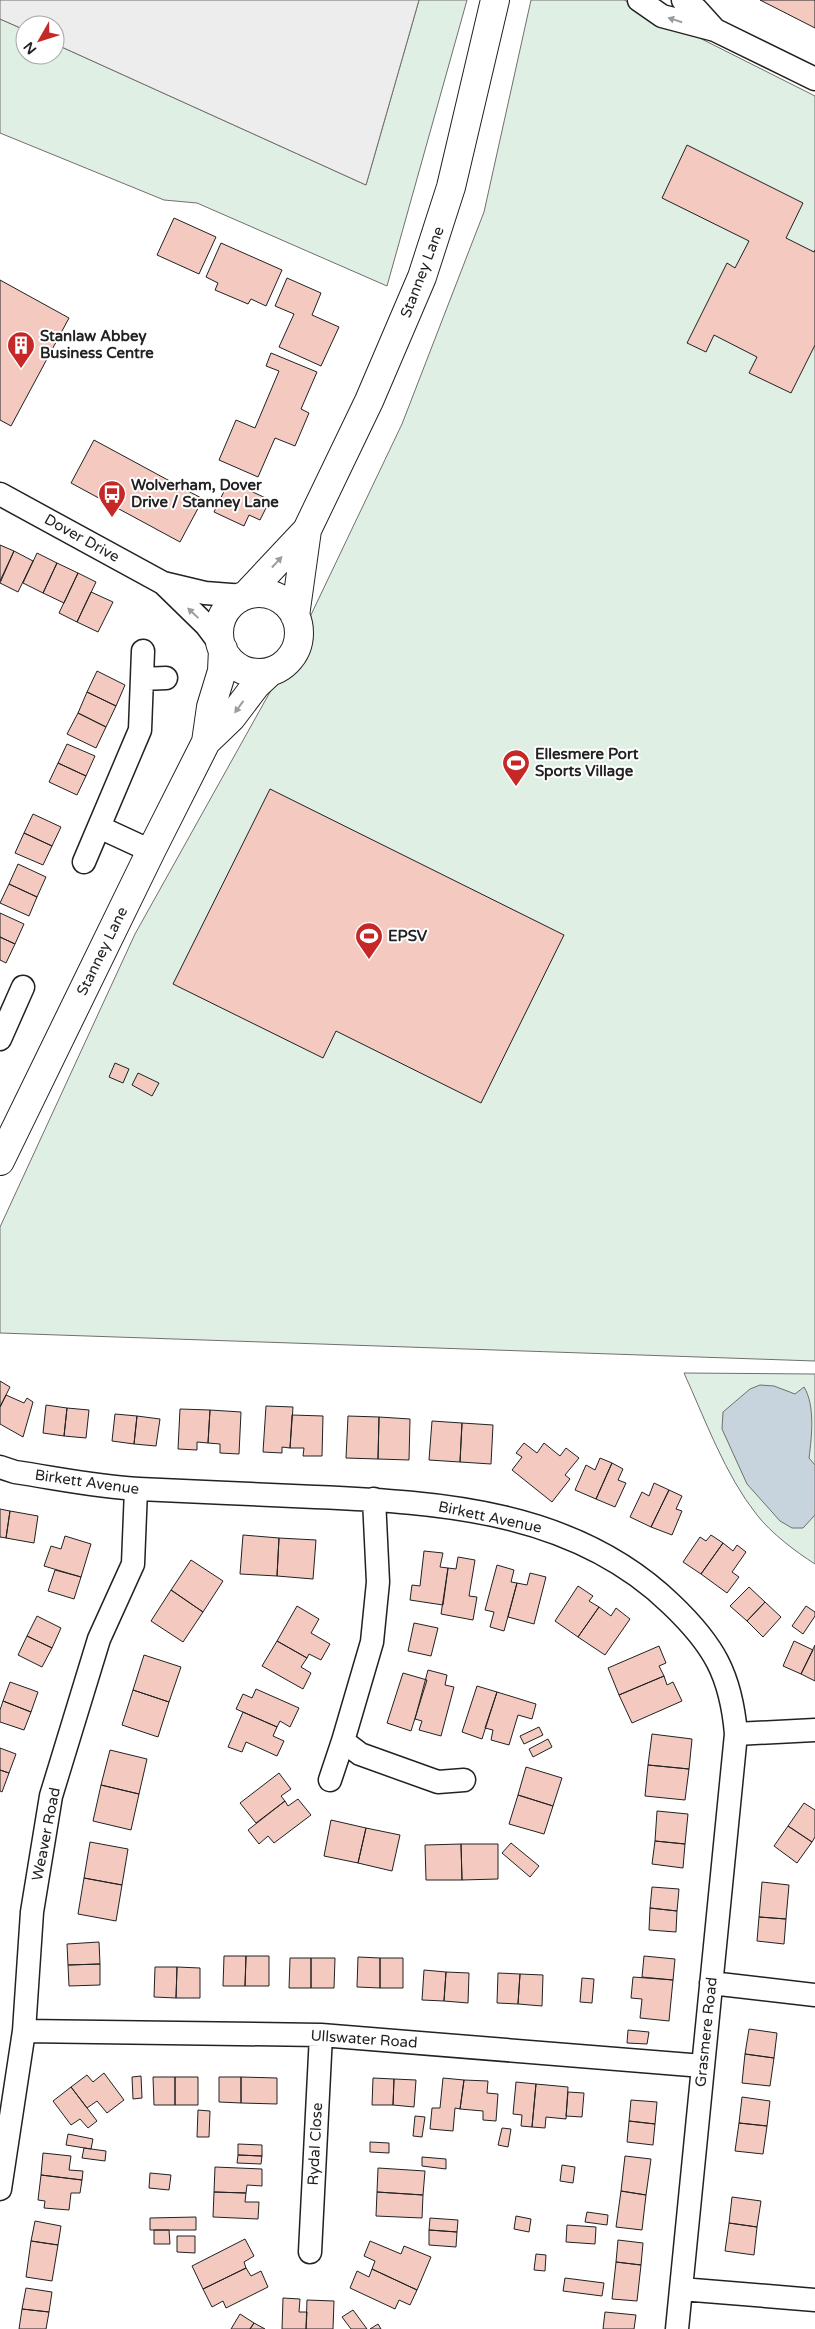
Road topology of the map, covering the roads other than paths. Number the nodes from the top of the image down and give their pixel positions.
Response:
1 (495, 0) edge
2 (640, 0) edge
3 (683, 0) edge
4 (716, 30) junction
5 (815, 79) edge
6 (0, 494) edge
7 (307, 530) junction
8 (163, 583) junction
9 (245, 596) junction
10 (295, 616) junction
11 (222, 647) junction
12 (143, 651) dead end
13 (270, 672) junction
14 (166, 678) dead end
15 (142, 679) junction
16 (206, 742) junction
17 (99, 827) junction
18 (151, 851) junction
19 (84, 862) dead end
20 (23, 987) dead end
21 (0, 1039) edge
22 (0, 1160) edge
23 (0, 1467) edge
24 (136, 1489) junction
25 (374, 1500) junction
26 (815, 1730) edge
27 (736, 1734) junction
28 (343, 1741) junction
29 (330, 1780) dead end
30 (464, 1780) dead end
31 (711, 1983) junction
32 (815, 1995) edge
33 (24, 2031) junction
34 (321, 2035) junction
35 (703, 2066) junction
36 (0, 2189) edge
37 (310, 2252) dead end
38 (681, 2289) junction
39 (815, 2300) edge
40 (677, 2329) edge

1 - 7 main road, Stanney Lane
4 -> 2 street
3 - 4 street
4 - 5 street
6 - 8 street, Dover Drive
9 -> 7 main road, Stanney Lane
7 - 10 main road, Stanney Lane
8 - 9 street, Dover Drive
11 -> 8 street, Dover Drive
9 - 10 main road
9 - 11 main road
10 - 13 main road
11 - 13 main road
11 - 16 main road, Stanney Lane
12 - 15 street
13 -> 16 main road, Stanney Lane
14 - 15 street
15 - 17 street
16 - 18 main road, Stanney Lane
17 - 18 street
17 - 19 street
18 - 22 main road, Stanney Lane
20 - 21 street
23 - 24 street, Birkett Avenue
24 - 25 street, Birkett Avenue
24 - 33 street, Weaver Road
25 - 27 street, Birkett Avenue
25 - 28 street
26 - 27 street
27 - 31 street, Grasmere Road
28 - 29 street
28 - 30 street
31 - 32 street
31 - 35 street, Grasmere Road
33 - 34 street, Ullswater Road
33 - 36 street, Weaver Road
34 - 35 street, Ullswater Road
34 - 37 street, Rydal Close
35 - 38 street, Grasmere Road
38 - 39 street
38 - 40 street, Grasmere Road

